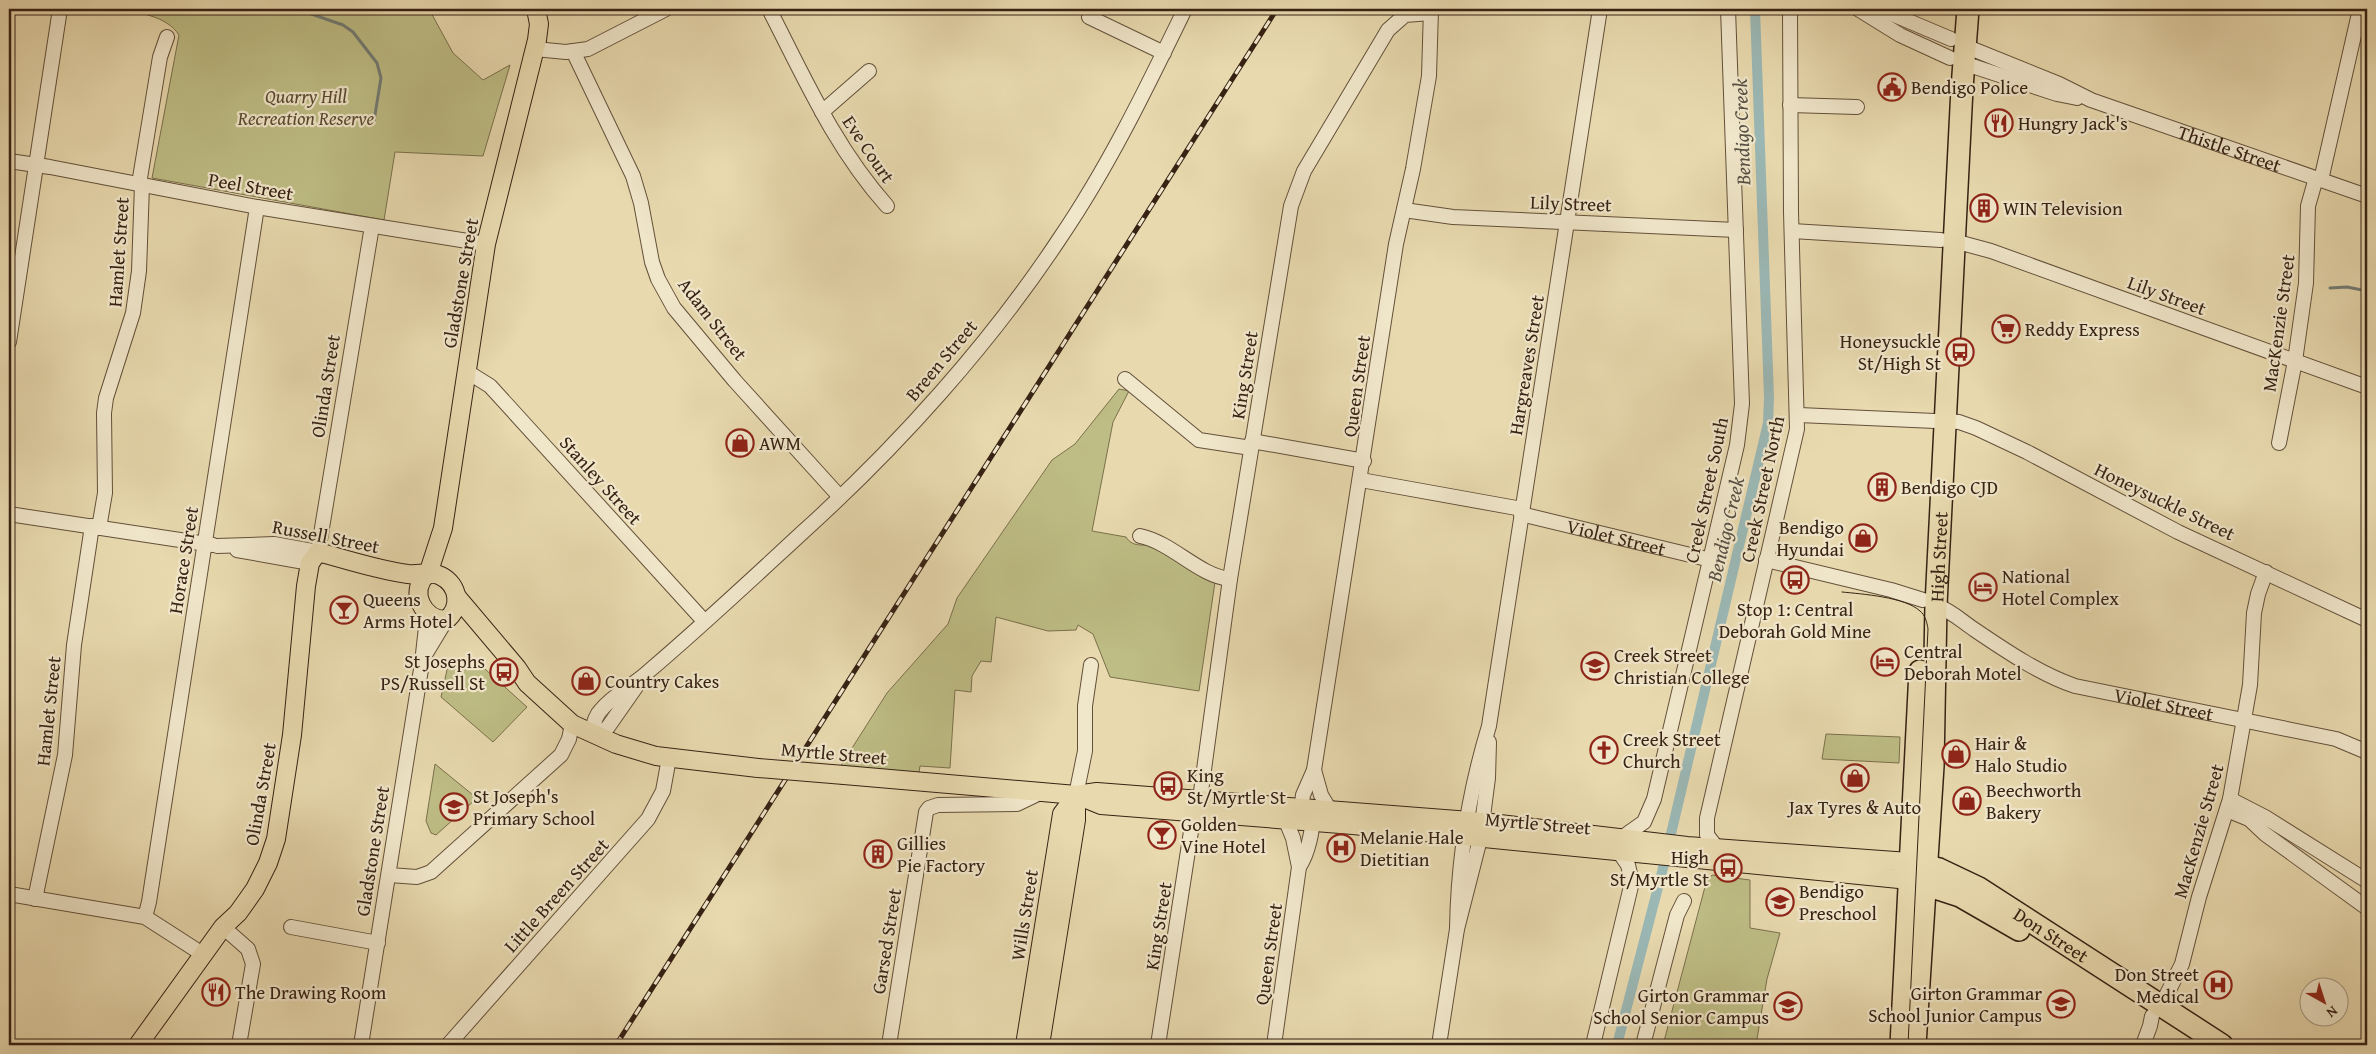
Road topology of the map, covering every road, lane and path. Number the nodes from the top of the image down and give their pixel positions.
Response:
1 (60, 9) edge
2 (536, 9) edge
3 (666, 9) edge
4 (770, 9) edge
5 (1185, 9) edge
6 (1600, 9) edge
7 (1728, 9) edge
8 (1790, 9) edge
9 (1858, 9) edge
10 (1880, 9) edge
11 (1954, 9) edge
12 (1968, 9) edge
13 (2360, 9) edge
14 (1431, 11) edge
15 (1089, 17) dead end
16 (167, 37) dead end
17 (536, 49) junction
18 (1957, 51) junction
19 (573, 52) junction
20 (1164, 53) junction
21 (869, 71) dead end
22 (1790, 105) junction
23 (1857, 107) dead end
24 (822, 112) junction
25 (9, 161) edge
26 (37, 165) junction
27 (2319, 179) junction
28 (140, 185) junction
29 (2367, 196) edge
30 (887, 206) dead end
31 (257, 207) junction
32 (1404, 210) junction
33 (1567, 221) junction
34 (372, 226) junction
35 (1736, 230) junction
36 (1792, 231) junction
37 (1948, 241) junction
38 (486, 244) junction
39 (9, 342) edge
40 (2295, 361) junction
41 (466, 371) junction
42 (1125, 379) dead end
43 (2367, 387) edge
44 (1799, 415) junction
45 (1940, 421) junction
46 (2279, 443) dead end
47 (1252, 444) junction
48 (1364, 461) junction
49 (1361, 480) junction
50 (840, 497) junction
51 (1522, 511) junction
52 (9, 514) edge
53 (95, 527) junction
54 (443, 528) junction
55 (1140, 536) dead end
56 (211, 545) junction
57 (316, 560) junction
58 (1711, 560) junction
59 (1766, 560) junction
60 (2266, 572) junction
61 (427, 574) junction
62 (1230, 579) junction
63 (453, 590) junction
64 (421, 602) junction
65 (1929, 612) junction
66 (447, 619) junction
67 (2367, 620) edge
68 (704, 621) junction
69 (422, 663) junction
70 (1091, 665) dead end
71 (517, 668) junction
72 (2244, 722) junction
73 (572, 724) junction
74 (595, 733) junction
75 (2367, 752) edge
76 (669, 758) junction
77 (1314, 770) junction
78 (1042, 792) junction
79 (1076, 795) junction
80 (2228, 805) junction
81 (1197, 806) junction
82 (1307, 815) junction
83 (1474, 830) junction
84 (1619, 845) junction
85 (1717, 848) junction
86 (1685, 851) junction
87 (1299, 867) junction
88 (1918, 873) junction
89 (389, 874) junction
90 (2367, 881) edge
91 (9, 894) edge
92 (35, 898) junction
93 (1684, 901) dead end
94 (2367, 908) edge
95 (145, 917) junction
96 (223, 927) junction
97 (290, 927) dead end
98 (378, 943) junction
99 (204, 955) junction
100 (2157, 1014) junction
101 (138, 1045) edge
102 (149, 1045) edge
103 (239, 1045) edge
104 (361, 1045) edge
105 (448, 1045) edge
106 (889, 1045) edge
107 (1025, 1045) edge
108 (1040, 1045) edge
109 (1158, 1045) edge
110 (1274, 1045) edge
111 (1439, 1045) edge
112 (1593, 1045) edge
113 (1643, 1045) edge
114 (1900, 1045) edge
115 (1915, 1045) edge
116 (2143, 1045) edge
117 (2198, 1045) edge
118 (2222, 1045) edge

1 - 26 street
2 - 17 main road
3 - 19 street
4 - 24 street, Eve Court
5 - 20 street, Breen Street
6 - 33 street, Hargreaves Street
7 - 35 street, Creek Street South
8 - 22 street, Creek Street North
9 - 18 street, Thistle Street
10 - 18 street, Thistle Street
11 - 18 highway, High Street
12 - 18 highway, High Street
13 - 27 street, MacKenzie Street
14 - 32 street, Queen Street
14 - 47 street, King Street
15 - 20 street
16 - 28 street, Hamlet Street
17 - 19 street
17 - 38 main road, Gladstone Street
18 - 27 street, Thistle Street
18 - 37 highway, High Street
19 - 50 street, Adam Street
20 - 50 street, Breen Street
21 - 24 street
22 - 23 street
22 - 36 street, Creek Street North
24 - 30 street, Eve Court
25 - 26 street, Peel Street
26 - 28 street, Peel Street
26 - 39 street
27 - 29 street, Thistle Street
27 - 40 street, MacKenzie Street
28 - 31 street, Peel Street
28 - 53 street, Hamlet Street
31 - 34 street, Peel Street
31 - 56 street, Horace Street
32 - 33 street, Lily Street
32 - 48 street, Queen Street
33 - 35 street, Lily Street
33 - 51 street, Hargreaves Street
34 - 38 street, Peel Street
34 - 57 street, Olinda Street
35 - 58 street, Creek Street South
36 - 37 street, Lily Street
36 - 44 street, Creek Street North
37 - 40 street, Lily Street
37 - 45 highway, High Street
38 - 41 main road, Gladstone Street
40 - 43 street, Lily Street
40 - 46 street, MacKenzie Street
41 - 54 main road, Gladstone Street
41 - 68 street, Stanley Street
42 - 47 street
44 - 45 street, Honeysuckle Street
44 - 59 street, Creek Street North
45 - 60 street, Honeysuckle Street
45 - 65 highway, High Street
47 - 48 street
47 - 62 street, King Street
48 - 49 street, Queen Street
49 - 51 street, Violet Street
49 - 77 street, Queen Street
50 - 68 street, Breen Street
51 - 58 street, Violet Street
51 - 83 street, Hargreaves Street
52 - 53 street, Russell Street
53 - 56 street, Russell Street
53 - 92 street, Hamlet Street
54 - 61 main road, Gladstone Street
54 - 63 main road, Gladstone Street
55 - 62 street
56 - 57 street, Russell Street
56 - 95 street, Horace Street
57 - 61 main road, Russell Street
57 - 64 main road, Russell Street
57 - 96 main road, Olinda Street
58 - 84 street, Creek Street South
59 - 65 street, Violet Street
59 - 85 street, Creek Street North
60 - 67 street, Honeysuckle Street
60 - 72 street, MacKenzie Street
61 - 63 main road
61 - 64 main road
62 - 81 street, King Street
63 - 66 main road
63 - 71 main road, Myrtle Street
64 - 66 main road
64 - 69 street, Gladstone Street
65 - 72 street, Violet Street
65 - 88 highway, High Street
66 - 69 street, Gladstone Street
66 - 71 main road, Myrtle Street
68 - 74 street, Breen Street
69 - 89 street, Gladstone Street
70 - 79 street, Wills Street
71 - 73 main road, Myrtle Street
71 - 74 main road, Myrtle Street
72 - 75 street, Violet Street
72 - 80 street, MacKenzie Street
73 - 74 main road, Myrtle Street
73 - 89 street
74 - 76 main road, Myrtle Street
76 - 78 main road, Myrtle Street, bridge
76 - 105 street, Little Breen Street
77 - 82 street, Queen Street
77 - 82 street, Queen Street
78 - 79 main road, Myrtle Street
78 - 106 street, Garsed Street
79 - 81 main road, Myrtle Street
79 - 107 main road, Wills Street
79 - 108 main road, Wills Street
80 - 90 street
80 - 94 street
80 - 100 street, MacKenzie Street
81 - 82 main road, Myrtle Street
81 - 109 street, King Street
82 - 83 main road, Myrtle Street
82 - 87 street, Queen Street
82 - 87 street, Queen Street
83 - 84 main road, Myrtle Street
83 - 111 street, Hargreaves Street
84 - 86 main road, Myrtle Street
84 - 112 street
85 - 86 main road, Myrtle Street
85 - 88 main road, Myrtle Street
86 - 88 main road, Myrtle Street
87 - 110 street, Queen Street
88 - 100 highway, Don Street
88 - 114 highway, High Street
88 - 115 highway, High Street
89 - 98 street, Gladstone Street
91 - 92 street
92 - 95 street
93 - 113 street
95 - 99 street
96 - 99 main road, Olinda Street
96 - 103 street
97 - 98 street
98 - 104 street, Gladstone Street
99 - 101 main road
99 - 102 main road
100 - 116 street, MacKenzie Street
100 - 117 highway, Don Street
100 - 118 highway, Don Street

